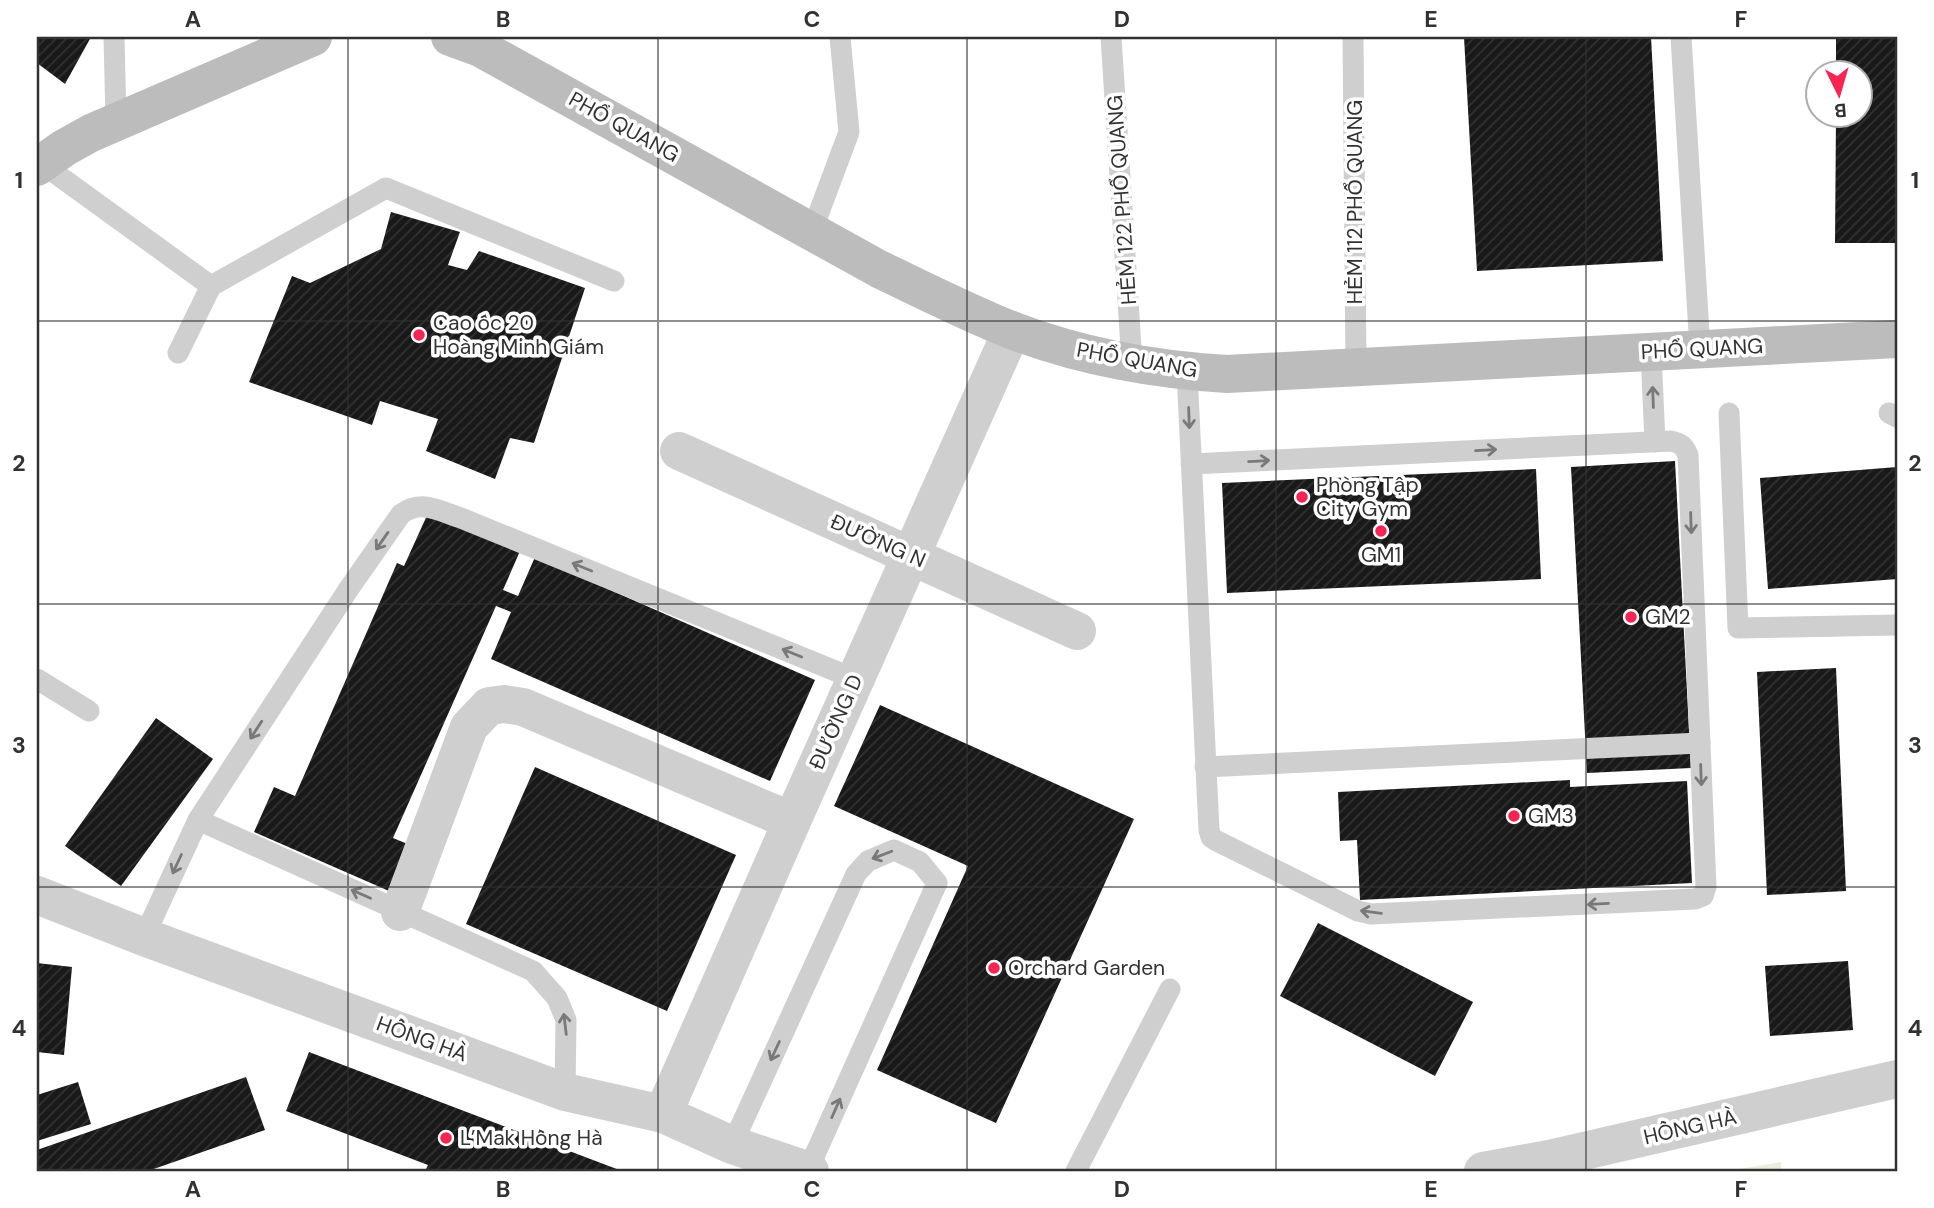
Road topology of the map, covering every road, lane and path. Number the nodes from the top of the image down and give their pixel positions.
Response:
1 (114, 37) edge
2 (313, 37) edge
3 (450, 37) edge
4 (840, 37) edge
5 (1111, 37) edge
6 (1353, 37) edge
7 (1681, 37) edge
8 (116, 121) junction
9 (38, 163) edge
10 (811, 231) junction
11 (614, 281) dead end
12 (211, 286) junction
13 (1012, 330) junction
14 (1897, 339) edge
15 (1700, 349) junction
16 (1651, 352) junction
17 (178, 353) dead end
18 (1132, 363) junction
19 (1356, 368) junction
20 (1187, 372) junction
21 (1729, 413) dead end
22 (1654, 442) junction
23 (679, 451) dead end
24 (1191, 464) junction
25 (911, 556) junction
26 (1897, 625) edge
27 (1077, 631) dead end
28 (37, 679) edge
29 (856, 679) junction
30 (89, 710) dead end
31 (1700, 743) junction
32 (1205, 766) junction
33 (198, 820) junction
34 (792, 821) junction
35 (37, 895) edge
36 (400, 912) junction
37 (144, 937) junction
38 (1170, 989) dead end
39 (1897, 1079) edge
40 (565, 1091) junction
41 (663, 1114) junction
42 (732, 1145) junction
43 (1549, 1165) edge
44 (809, 1171) edge
45 (1076, 1171) edge
46 (1483, 1171) edge

1 - 8 lane
2 - 8 main road
3 - 10 main road, PHỔ QUANG
4 - 10 lane
5 - 18 lane, HẺM 122 PHỔ QUANG
6 - 19 lane, HẺM 112 PHỔ QUANG
7 - 15 lane
8 - 9 main road
9 - 12 lane
10 - 13 main road, PHỔ QUANG
11 - 12 lane
12 - 17 lane
13 - 18 main road, PHỔ QUANG
13 - 25 street, ĐƯỜNG D
14 - 15 main road, PHỔ QUANG
15 - 16 main road, PHỔ QUANG
16 - 19 main road, PHỔ QUANG
22 -> 16 lane
18 - 20 main road, PHỔ QUANG
19 - 20 main road, PHỔ QUANG
20 -> 24 lane
21 - 26 lane
24 -> 22 lane
22 -> 31 lane
23 - 25 street, ĐƯỜNG N
24 - 32 lane
25 - 27 street, ĐƯỜNG N
25 - 29 street, ĐƯỜNG D
28 - 30 lane
29 -> 33 lane
29 - 34 street, ĐƯỜNG D
31 - 32 lane
31 -> 32 lane
36 -> 33 lane
33 -> 37 lane
34 - 36 street
34 - 41 street, ĐƯỜNG D
35 - 37 street, HỒNG HÀ
40 -> 36 lane
37 - 40 street, HỒNG HÀ
38 - 45 lane
39 - 43 street, HỒNG HÀ
40 - 41 street, HỒNG HÀ
41 - 42 street, HỒNG HÀ
42 - 44 street, HỒNG HÀ
44 -> 42 lane
43 - 46 street, HỒNG HÀ

